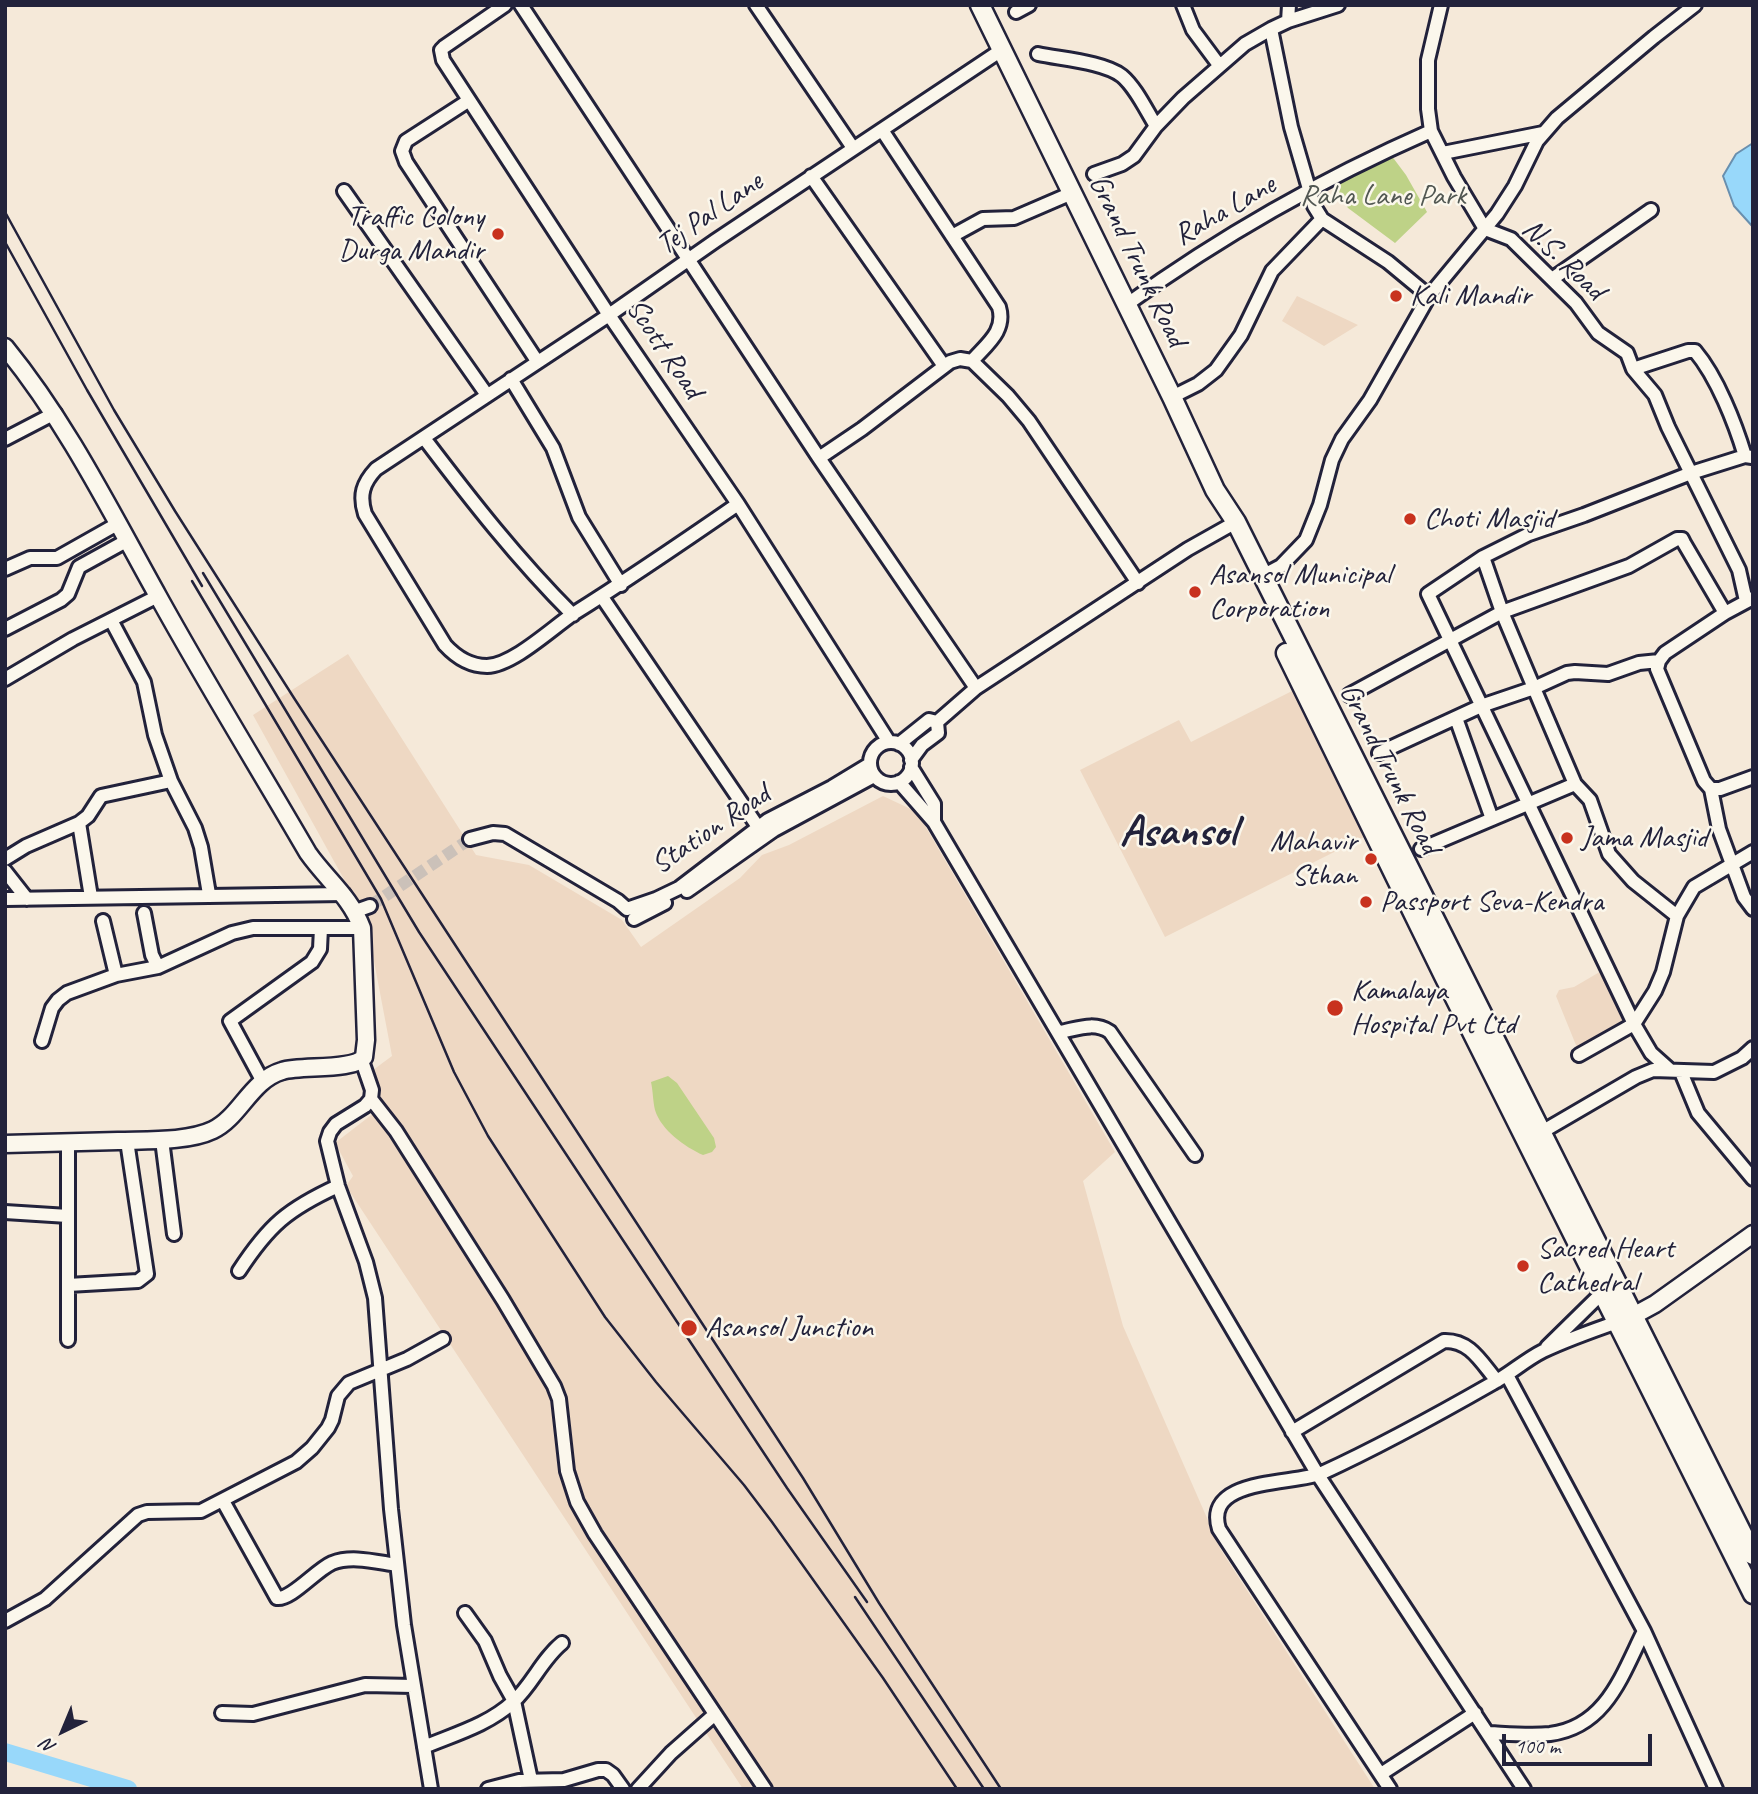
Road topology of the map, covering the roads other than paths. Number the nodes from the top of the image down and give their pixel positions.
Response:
1 (505, 5) edge
2 (521, 5) edge
3 (756, 5) edge
4 (980, 5) edge
5 (1029, 5) edge
6 (1183, 5) edge
7 (1289, 5) edge
8 (1338, 5) edge
9 (1441, 5) edge
10 (1695, 5) edge
11 (1016, 12) dead end
12 (1288, 21) junction
13 (1271, 29) junction
14 (1003, 48) junction
15 (1038, 54) dead end
16 (1219, 65) junction
17 (468, 101) junction
18 (1156, 126) junction
19 (882, 130) junction
20 (1431, 131) junction
21 (1543, 133) junction
22 (853, 148) junction
23 (1443, 153) junction
24 (1094, 174) dead end
25 (811, 176) junction
26 (344, 191) dead end
27 (1310, 192) junction
28 (1072, 193) junction
29 (1651, 210) dead end
30 (1322, 219) junction
31 (1485, 229) junction
32 (952, 236) junction
33 (688, 260) junction
34 (1552, 279) junction
35 (1429, 296) junction
36 (1126, 305) junction
37 (609, 315) junction
38 (5, 347) edge
39 (537, 361) junction
40 (972, 361) junction
41 (944, 366) junction
42 (1633, 369) junction
43 (511, 379) junction
44 (486, 395) junction
45 (1172, 397) junction
46 (55, 413) junction
47 (424, 438) junction
48 (5, 439) edge
49 (1749, 456) edge
50 (818, 458) junction
51 (1691, 472) junction
52 (738, 504) junction
53 (119, 523) junction
54 (1231, 524) junction
55 (128, 540) junction
56 (1483, 557) junction
57 (5, 569) edge
58 (1262, 576) junction
59 (1138, 583) junction
60 (621, 585) junction
61 (158, 596) junction
62 (602, 597) junction
63 (1750, 599) edge
64 (1502, 612) junction
65 (1726, 613) junction
66 (573, 615) junction
67 (111, 620) junction
68 (5, 629) edge
69 (1450, 640) junction
70 (1658, 661) junction
71 (5, 679) edge
72 (976, 688) junction
73 (1534, 688) junction
74 (1349, 695) dead end
75 (1481, 706) junction
76 (1456, 718) junction
77 (937, 722) junction
78 (894, 743) junction
79 (1379, 753) dead end
80 (911, 763) junction
81 (872, 770) junction
82 (1753, 777) edge
83 (171, 781) junction
84 (899, 782) junction
85 (1575, 784) junction
86 (1711, 789) junction
87 (1528, 804) junction
88 (1492, 819) junction
89 (934, 822) junction
90 (79, 823) junction
91 (758, 827) junction
92 (470, 839) tunnel mouth
93 (1421, 849) dead end
94 (1753, 852) edge
95 (5, 859) edge
96 (1733, 863) junction
97 (5, 871) edge
98 (209, 894) junction
99 (344, 894) junction
100 (91, 897) junction
101 (5, 899) edge
102 (27, 899) junction
103 (1753, 909) edge
104 (144, 913) dead end
105 (630, 914) junction
106 (1677, 916) junction
107 (103, 921) dead end
108 (321, 928) junction
109 (362, 928) junction
110 (158, 967) junction
111 (116, 975) junction
112 (1634, 1024) junction
113 (1060, 1032) junction
114 (42, 1041) dead end
115 (1753, 1048) edge
116 (1579, 1055) dead end
117 (362, 1061) junction
118 (1675, 1071) junction
119 (263, 1082) junction
120 (371, 1099) junction
121 (1540, 1133) junction
122 (162, 1140) junction
123 (127, 1141) junction
124 (68, 1142) junction
125 (5, 1144) edge
126 (1195, 1154) dead end
127 (1750, 1172) edge
128 (338, 1186) junction
129 (5, 1212) edge
130 (68, 1216) junction
131 (174, 1234) dead end
132 (1753, 1234) edge
133 (239, 1271) dead end
134 (68, 1285) junction
135 (1602, 1293) junction
136 (1625, 1319) junction
137 (443, 1339) dead end
138 (68, 1340) dead end
139 (1542, 1352) junction
140 (380, 1369) junction
141 (1502, 1378) junction
142 (1292, 1432) junction
143 (1318, 1475) junction
144 (223, 1501) junction
145 (1753, 1555) edge
146 (397, 1565) junction
147 (1753, 1594) edge
148 (465, 1614) dead end
149 (5, 1621) edge
150 (1644, 1631) junction
151 (562, 1643) dead end
152 (413, 1686) junction
153 (514, 1701) junction
154 (222, 1713) dead end
155 (1475, 1713) junction
156 (714, 1715) junction
157 (1490, 1733) junction
158 (424, 1747) junction
159 (1381, 1774) junction
160 (524, 1783) edge
161 (431, 1789) edge
162 (488, 1789) edge
163 (623, 1789) edge
164 (638, 1789) edge
165 (765, 1789) edge
166 (1390, 1789) edge
167 (1524, 1789) edge
168 (1716, 1789) edge

1 - 17 street, Scott Road
2 - 33 street
3 - 22 street
4 - 14 main road, Grand Trunk Road
5 - 11 street
6 - 16 street
7 - 12 street
8 - 12 street
9 - 20 street, N.S. Road
10 - 21 street
12 - 13 street
13 - 16 street
13 - 27 street
14 - 19 street, Tej Pal Lane
14 - 28 main road, Grand Trunk Road
15 - 18 street
16 - 18 street
17 - 37 street, Scott Road
17 - 39 street
18 - 24 street
19 - 22 street, Tej Pal Lane
19 - 32 street
20 - 23 street, N.S. Road
20 - 27 street, Raha Lane
21 - 23 street
21 - 31 street
22 - 25 street, Tej Pal Lane
23 - 31 street, N.S. Road
25 - 33 street, Tej Pal Lane
25 - 41 street
26 - 44 street
27 - 30 street
27 - 36 street, Raha Lane
28 - 32 street
28 - 36 main road, Grand Trunk Road
29 - 34 street
30 - 35 street
30 - 45 street
31 - 34 street, N.S. Road
31 - 35 street
32 - 40 street
33 - 37 street, Tej Pal Lane
33 - 50 street
34 - 42 street, N.S. Road
35 - 58 street
36 - 45 main road, Grand Trunk Road
37 - 39 street, Tej Pal Lane
37 - 52 street, Scott Road
38 - 46 street
39 - 43 street, Tej Pal Lane
40 - 41 street
40 - 59 street
41 - 50 street
42 - 49 street
42 - 51 street, N.S. Road
43 - 44 street, Tej Pal Lane
43 - 60 street
44 - 47 street, Tej Pal Lane
45 - 54 main road, Grand Trunk Road
46 - 48 street
46 - 53 street
47 - 66 street
47 - 66 street, Tej Pal Lane
49 - 51 street
50 - 72 street
51 - 56 street
51 - 63 street, N.S. Road
52 - 60 street
52 - 78 street, Scott Road
53 - 55 street
53 - 57 street
54 - 58 main road, Grand Trunk Road
54 - 59 street
54 - 135 main road
55 - 61 street
55 - 68 street
56 - 64 street
56 - 69 street
58 - 121 main road, Grand Trunk Road
59 - 72 street
60 - 62 street
61 - 67 street
61 - 99 street
62 - 66 street
62 - 91 street
63 - 65 street
64 - 65 street
64 - 69 street
64 - 73 street
65 - 70 street
67 - 71 street
67 - 83 street
69 - 74 street
69 - 75 street
70 - 73 street
70 - 86 street
72 - 77 street
73 - 75 street
73 - 85 street
75 - 76 street
75 - 87 street
76 - 79 street
76 - 88 street
77 - 78 street
77 - 80 street
78 - 80 street
78 - 81 street
80 - 84 street
80 - 89 street
81 - 84 street
81 - 91 street, Station Road
81 - 105 street, Station Road
82 - 86 street
83 - 90 street
83 - 98 street
84 - 89 street
85 - 87 street
85 - 106 street
86 - 96 street
87 - 88 street
87 - 112 street
88 - 93 street
89 - 113 street
90 - 95 street
90 - 100 street
91 - 105 street, Station Road
92 - 105 street
94 - 96 street
96 - 103 street
96 - 106 street
97 - 102 street
98 - 99 street
98 - 100 street
99 - 109 street
100 - 102 street
101 - 102 street
104 - 110 street
106 - 112 street
107 - 111 street
108 - 109 street
108 - 110 street
108 - 119 street
109 - 117 street
110 - 111 street
111 - 114 street
112 - 116 street
112 - 118 street
113 - 126 street
113 - 142 street
115 - 118 street
117 - 119 street
117 - 120 street
118 - 121 street
118 - 127 street
119 - 122 street
120 - 128 street
120 - 156 street
121 - 136 main road, Grand Trunk Road
122 - 123 street
122 - 131 street
123 - 124 street
123 - 134 street
124 - 125 street
124 - 130 street
128 - 133 street
128 - 140 street
129 - 130 street
130 - 134 street
132 - 136 street
134 - 138 street
135 - 136 main road
135 - 139 street
136 - 139 street
136 - 145 main road, Grand Trunk Road
136 - 147 main road
137 - 140 street
139 - 141 street
140 - 144 street
140 - 146 street
141 - 142 street
141 - 143 street
141 - 150 street
142 - 143 street
143 - 155 street
143 - 159 street
144 - 146 street
144 - 149 street
146 - 152 street
148 - 153 street
150 - 157 street
150 - 168 street
151 - 153 street
152 - 154 street
152 - 158 street
153 - 158 street
153 - 160 street
155 - 157 street
155 - 159 street
156 - 164 street
156 - 165 street
157 - 167 street
158 - 161 street
159 - 166 street
160 - 162 street
160 - 163 street

